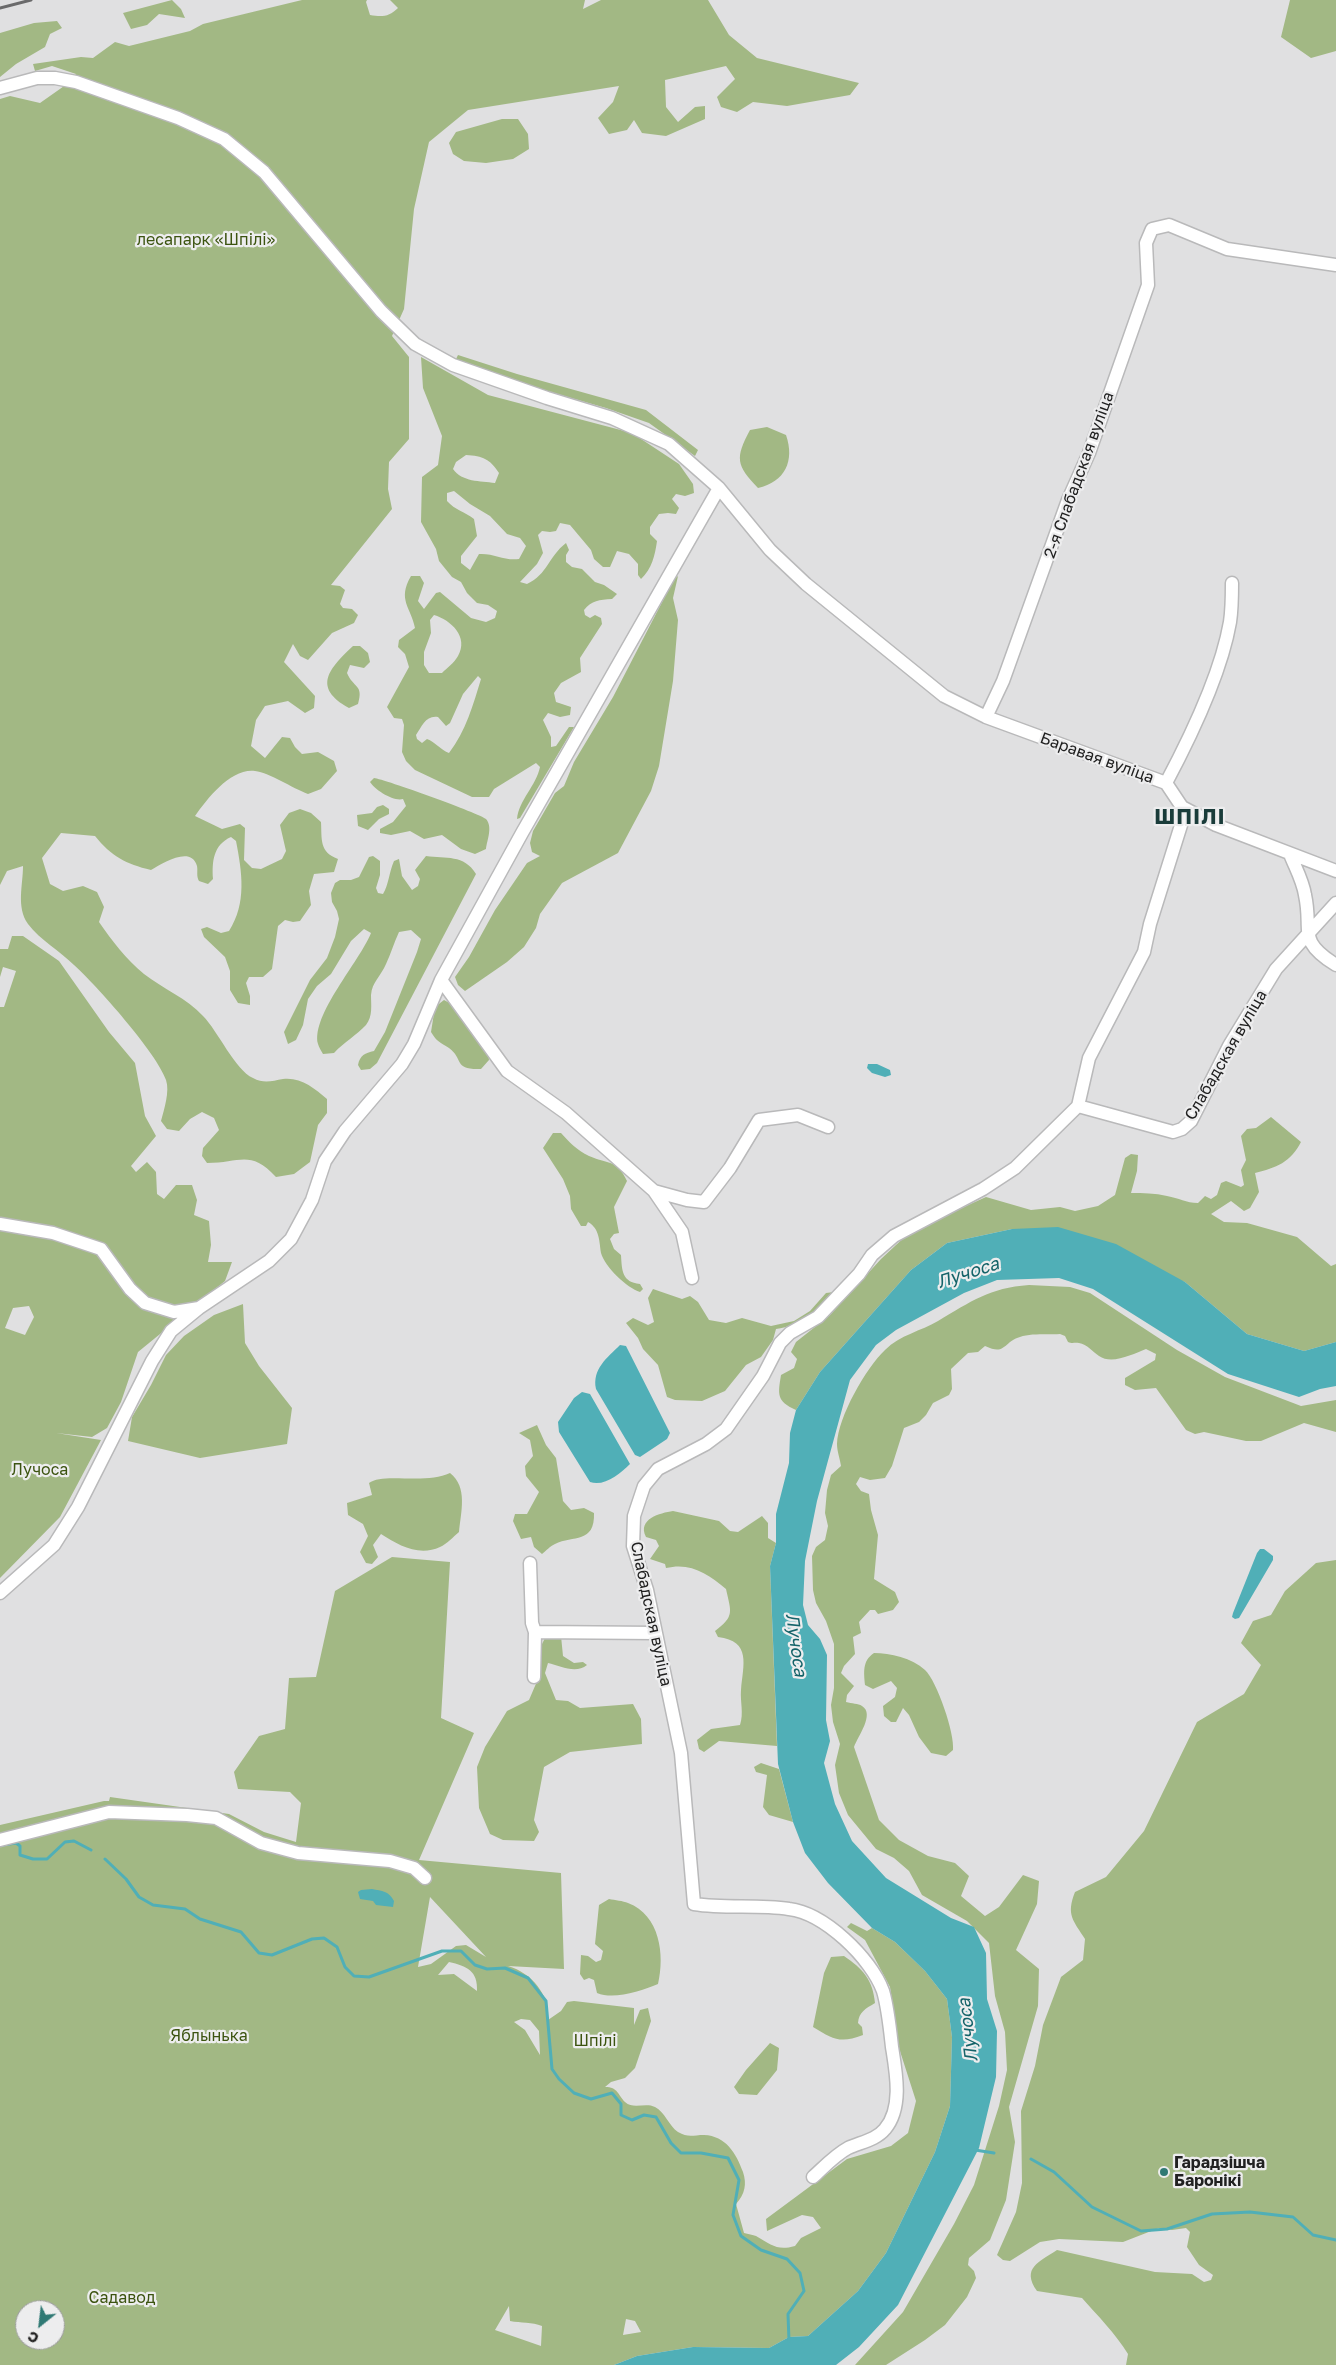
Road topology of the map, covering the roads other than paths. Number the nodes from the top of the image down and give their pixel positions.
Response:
1 (0, 88) edge
2 (1336, 265) edge
3 (719, 488) junction
4 (1232, 583) dead end
5 (986, 717) junction
6 (1166, 783) junction
7 (1182, 807) junction
8 (1290, 854) junction
9 (1336, 871) edge
10 (1336, 903) edge
11 (1307, 936) junction
12 (1336, 965) edge
13 (441, 980) junction
14 (1078, 1106) junction
15 (828, 1127) dead end
16 (654, 1191) junction
17 (0, 1224) edge
18 (692, 1278) dead end
19 (199, 1308) junction
20 (530, 1562) dead end
21 (0, 1593) edge
22 (535, 1632) junction
23 (656, 1633) junction
24 (534, 1677) dead end
25 (0, 1840) edge
26 (425, 1878) dead end
27 (814, 2177) dead end

1 - 3 street, Баравая вуліца
2 - 5 street, 2-я Слабадская вуліца
3 - 5 street, Баравая вуліца
3 - 13 street
4 - 6 street
5 - 6 street, Баравая вуліца
6 - 7 street, Баравая вуліца
7 - 8 street, Баравая вуліца
7 - 14 street
8 - 9 street, Баравая вуліца
8 - 11 street
10 - 11 street, Слабадская вуліца
11 - 12 street
11 - 14 street, Слабадская вуліца
13 - 16 street
13 - 19 street
14 - 23 street, Слабадская вуліца
15 - 16 street
16 - 18 street
17 - 19 street
19 - 21 street
20 - 22 street
22 - 23 street
22 - 24 street
23 - 27 street, Слабадская вуліца
25 - 26 street

